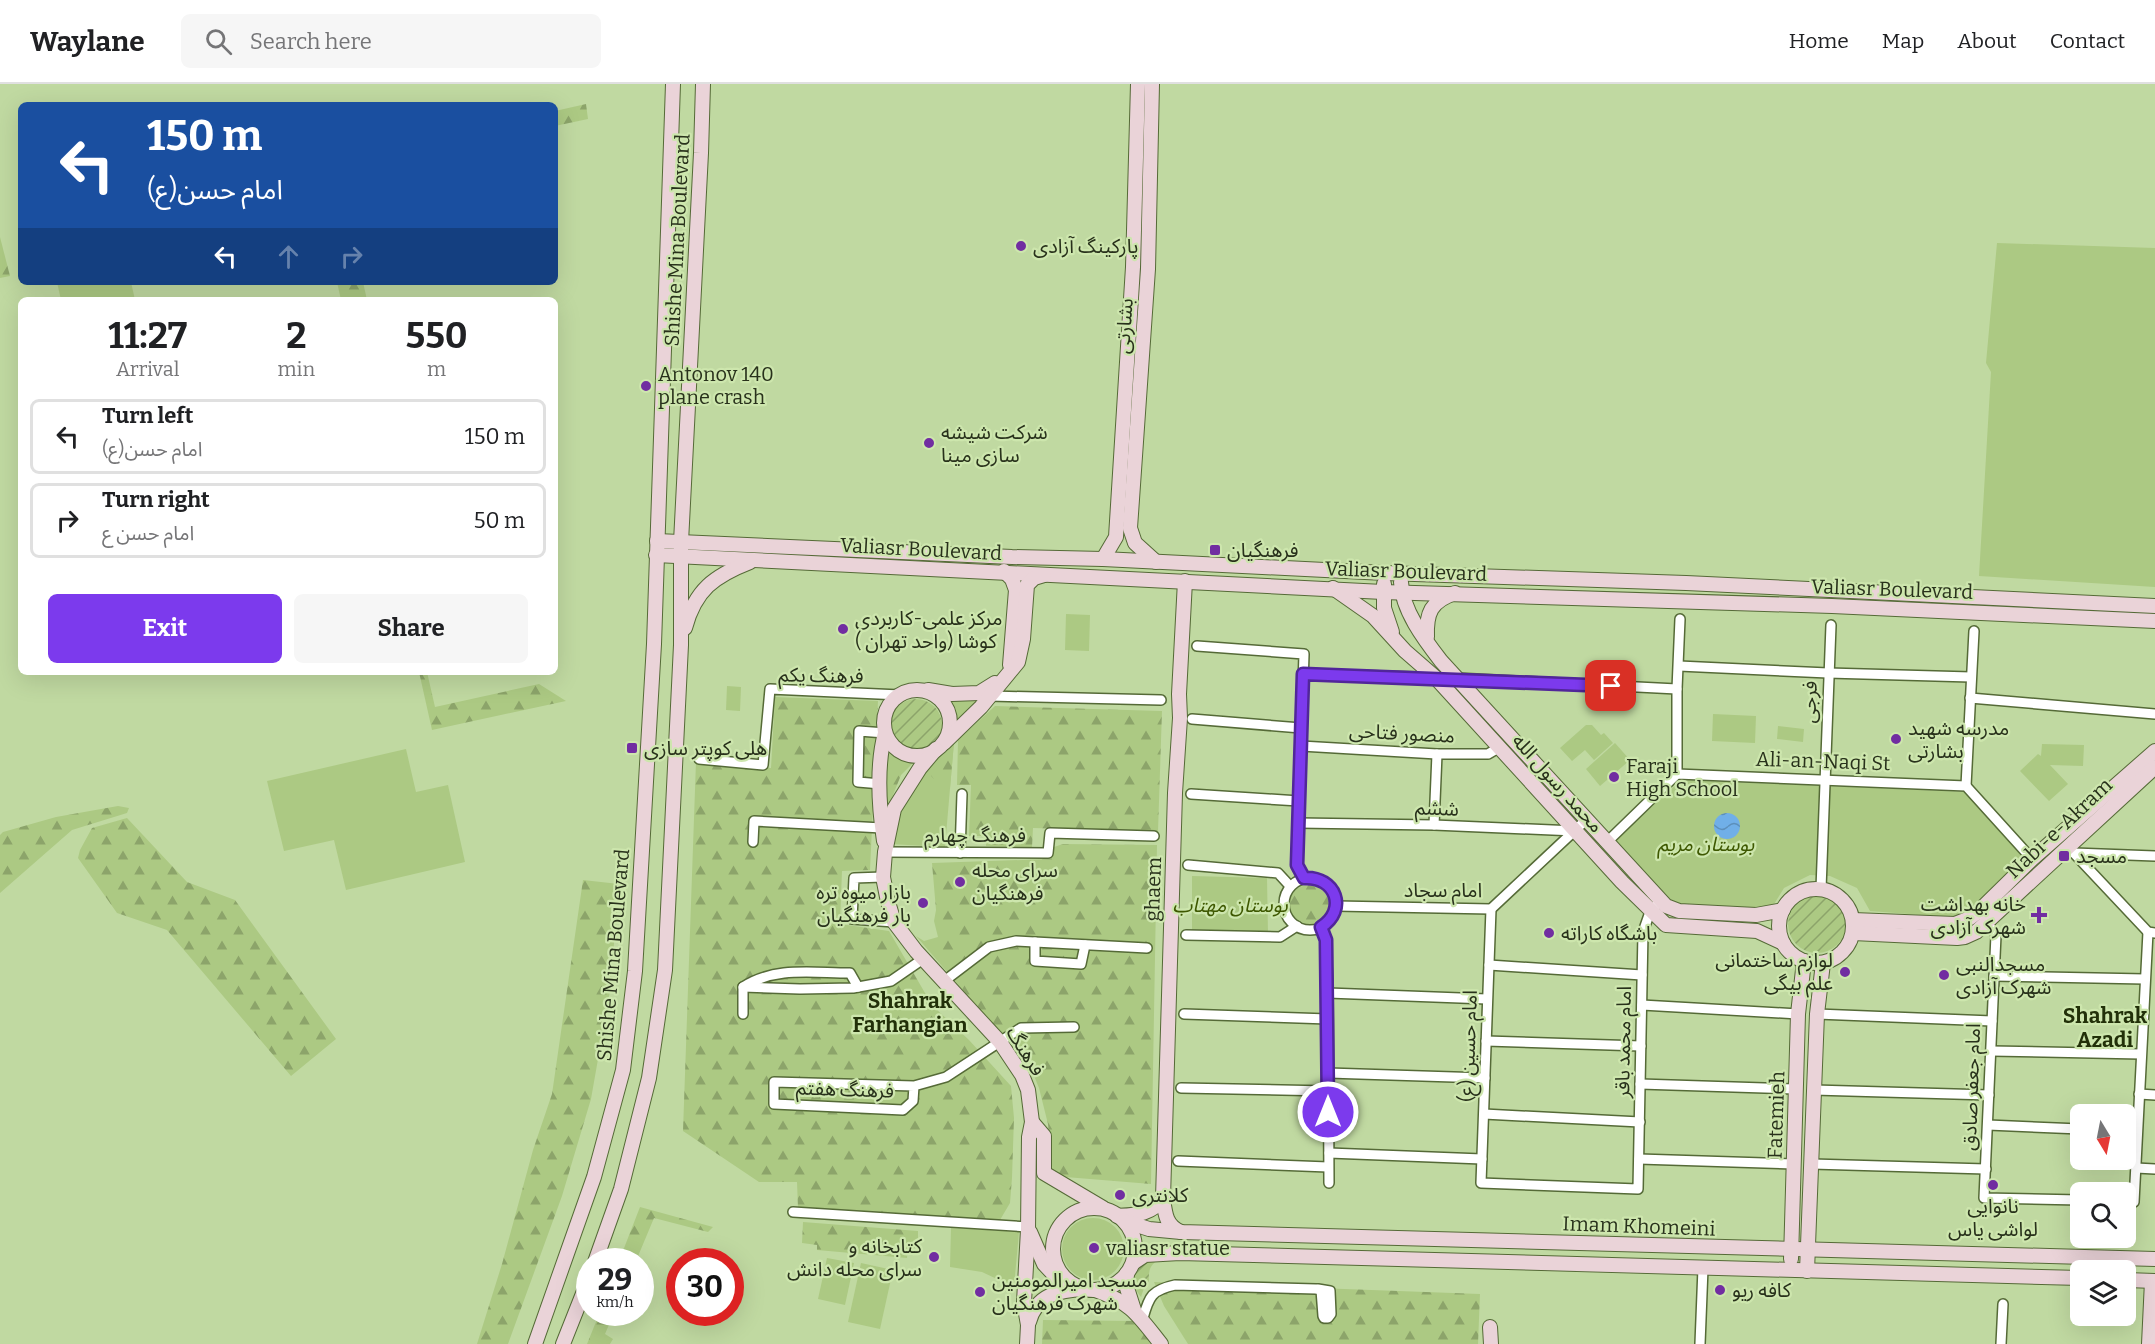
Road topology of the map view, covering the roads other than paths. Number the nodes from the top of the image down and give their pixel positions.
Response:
1 (673, 84) edge
2 (703, 84) edge
3 (1138, 84) edge
4 (1152, 84) edge
5 (1135, 141) junction
6 (1150, 141) junction
7 (681, 542) junction
8 (656, 548) junction
9 (681, 556) junction
10 (1004, 556) junction
11 (1039, 557) junction
12 (1102, 559) junction
13 (755, 560) junction
14 (1156, 562) junction
15 (1003, 572) junction
16 (1385, 573) junction
17 (1401, 573) junction
18 (1036, 574) junction
19 (1052, 574) junction
20 (1185, 580) junction
21 (1332, 588) junction
22 (1021, 591) junction
23 (1383, 591) junction
24 (1402, 591) junction
25 (1457, 593) junction
26 (2155, 606) edge
27 (1680, 619) dead end
28 (2155, 621) edge
29 (1831, 625) dead end
30 (1974, 631) dead end
31 (1424, 637) junction
32 (681, 645) junction
33 (1197, 646) dead end
34 (1405, 651) junction
35 (1678, 666) junction
36 (1828, 673) junction
37 (1303, 674) junction
38 (1007, 676) junction
39 (1971, 677) junction
40 (1436, 678) junction
41 (1457, 678) junction
42 (1677, 689) junction
43 (919, 691) junction
44 (900, 695) junction
45 (990, 696) junction
46 (1970, 698) junction
47 (1161, 700) dead end
48 (2155, 714) edge
49 (1192, 719) dead end
50 (1301, 728) junction
51 (885, 733) junction
52 (940, 746) junction
53 (1301, 746) junction
54 (1500, 747) junction
55 (2155, 751) edge
56 (1437, 754) junction
57 (699, 759) dead end
58 (2155, 767) edge
59 (1677, 774) junction
60 (1825, 778) junction
61 (2148, 780) edge
62 (881, 784) junction
63 (1966, 786) junction
64 (962, 794) dead end
65 (1191, 794) dead end
66 (1299, 801) junction
67 (1587, 819) junction
68 (1298, 823) junction
69 (1434, 825) junction
70 (882, 828) junction
71 (1575, 831) junction
72 (1154, 836) dead end
73 (1608, 841) junction
74 (753, 842) dead end
75 (2071, 850) junction
76 (885, 852) junction
77 (960, 853) junction
78 (2155, 856) edge
79 (2032, 859) junction
80 (1188, 865) dead end
81 (883, 877) junction
82 (1304, 878) junction
83 (1290, 886) junction
84 (1821, 889) junction
85 (1660, 901) junction
86 (1336, 906) junction
87 (1491, 909) junction
88 (1783, 910) junction
89 (1650, 912) junction
90 (1983, 917) junction
91 (894, 922) junction
92 (1297, 926) junction
93 (1853, 926) junction
94 (1321, 927) junction
95 (2151, 933) edge
96 (1186, 935) dead end
97 (1035, 942) junction
98 (1783, 943) junction
99 (1085, 945) junction
100 (1147, 948) dead end
101 (923, 959) junction
102 (1804, 961) junction
103 (1823, 963) junction
104 (1489, 965) junction
105 (1642, 975) junction
106 (1994, 976) junction
107 (2145, 979) junction
108 (943, 982) junction
109 (743, 987) junction
110 (858, 987) junction
111 (1328, 993) junction
112 (1487, 999) junction
113 (1642, 1005) junction
114 (743, 1014) dead end
115 (1184, 1014) dead end
116 (1798, 1014) junction
117 (1817, 1014) junction
118 (2144, 1016) junction
119 (2155, 1016) edge
120 (1328, 1019) junction
121 (1992, 1022) junction
122 (1074, 1027) dead end
123 (1486, 1041) junction
124 (1000, 1042) junction
125 (1641, 1046) junction
126 (1991, 1051) junction
127 (2142, 1054) junction
128 (624, 1062) junction
129 (651, 1067) junction
130 (1328, 1073) junction
131 (1485, 1078) junction
132 (1640, 1084) junction
133 (914, 1086) junction
134 (1181, 1088) dead end
135 (1796, 1089) junction
136 (1814, 1089) junction
137 (1328, 1091) junction
138 (2139, 1094) junction
139 (1989, 1095) junction
140 (2155, 1095) edge
141 (1484, 1114) junction
142 (1032, 1122) junction
143 (1640, 1122) junction
144 (1988, 1125) junction
145 (2070, 1129) edge
146 (2138, 1131) joint
147 (1329, 1153) junction
148 (1482, 1159) junction
149 (1639, 1160) junction
150 (1178, 1161) dead end
151 (1794, 1164) junction
152 (1812, 1164) junction
153 (1328, 1167) junction
154 (2136, 1168) joint
155 (1986, 1169) junction
156 (2155, 1169) edge
157 (1044, 1173) junction
158 (1028, 1174) junction
159 (1329, 1183) dead end
160 (1638, 1189) joint
161 (1163, 1198) junction
162 (2070, 1200) edge
163 (793, 1212) dead end
164 (1117, 1216) junction
165 (1028, 1227) junction
166 (1181, 1232) junction
167 (600, 1248) edge
168 (1792, 1250) junction
169 (1808, 1250) junction
170 (2155, 1259) edge
171 (1130, 1268) junction
172 (1703, 1268) junction
173 (1791, 1270) junction
174 (1807, 1271) junction
175 (2070, 1278) edge
176 (2136, 1280) edge
177 (2154, 1281) edge
178 (1086, 1289) junction
179 (2003, 1304) dead end
180 (576, 1311) edge
181 (1139, 1314) junction
182 (1323, 1316) dead end
183 (1028, 1325) junction
184 (1490, 1327) dead end
185 (1158, 1342) edge
186 (535, 1344) edge
187 (563, 1344) edge
188 (1028, 1344) edge
189 (1491, 1344) edge
190 (1700, 1344) edge
191 (2001, 1344) edge
192 (2149, 1344) edge

1 - 8 street, Shishe Mina Boulevard
2 - 7 street, Shishe Mina Boulevard
3 - 5 street, بشارتی
4 - 6 street, بشارتی
5 - 6 street
5 - 12 street, بشارتی
6 - 14 street, بشارتی
7 - 8 street, Valiasr Boulevard
7 - 9 street, Shishe Mina Boulevard
7 - 10 street, Valiasr Boulevard
8 - 9 street, Valiasr Boulevard
8 - 128 street, Shishe Mina Boulevard
9 - 13 street, Valiasr Boulevard
9 - 32 street
10 - 11 street, Valiasr Boulevard
10 - 15 street
11 - 12 street, Valiasr Boulevard
11 - 18 street
12 - 14 street, Valiasr Boulevard
13 - 15 street, Valiasr Boulevard
13 - 32 street
14 - 16 street, Valiasr Boulevard
15 - 18 street, Valiasr Boulevard
15 - 22 street
16 - 17 street, Valiasr Boulevard
16 - 23 street
17 - 24 street
17 - 26 street, Valiasr Boulevard
18 - 19 street, Valiasr Boulevard
19 - 20 street, Valiasr Boulevard
19 - 22 street
20 - 21 street, Valiasr Boulevard
20 - 161 street, ghaem
21 - 23 street, Valiasr Boulevard
21 - 34 street, محمد رسول الله
22 - 38 street, فرهنگ
23 - 24 street, Valiasr Boulevard
23 - 34 street
24 - 25 street, Valiasr Boulevard
24 - 31 street
25 - 28 street, Valiasr Boulevard
25 - 31 street
27 - 35 street
29 - 36 street, فرجی
30 - 39 street
31 - 34 street
31 - 41 street
32 - 129 street
33 - 37 street
34 - 40 street, محمد رسول الله
35 - 36 street
35 - 42 street
36 - 39 street
36 - 60 street, فرجی
37 - 40 street
37 - 50 street
38 - 43 street
38 - 45 street, فرهنگ
39 - 46 street
40 - 41 street
40 - 54 street, محمد رسول الله
41 - 42 street
41 - 67 street
42 - 59 street
43 - 44 street
43 - 52 street
44 - 51 street, فرهنگ
44 - 57 street, فرهنگ یکم
45 - 47 street
45 - 52 street, فرهنگ
46 - 48 street
46 - 63 street
49 - 50 street
50 - 53 street
51 - 52 street
51 - 62 street, فرهنگ
51 - 62 street
52 - 76 street, فرهنگ
53 - 56 street, منصور فتاحی
53 - 66 street
54 - 56 street, منصور فتاحی
54 - 71 street, محمد رسول الله
55 - 79 street, Nabi-e-Akram
56 - 69 street
58 - 61 street, Nabi-e-Akram
59 - 60 street, Ali-an-Naqi St
59 - 73 street
60 - 63 street, Ali-an-Naqi St
60 - 84 street, فرجی
61 - 75 street, Nabi-e-Akram
62 - 70 street, فرهنگ
63 - 79 street
64 - 77 street
65 - 66 street
66 - 68 street
67 - 71 street, امام سجاد
67 - 73 street
68 - 69 street, ششم
68 - 82 street
69 - 71 street, ششم
70 - 74 street
70 - 76 street, فرهنگ
71 - 87 street, امام سجاد
71 - 89 street, محمد رسول الله
72 - 77 street, فرهنگ چهارم
73 - 85 street
75 - 78 street
75 - 90 street, Nabi-e-Akram
75 - 95 street
76 - 77 street, فرهنگ چهارم
76 - 81 street, فرهنگ
79 - 90 street, Nabi-e-Akram
80 - 83 street
81 - 91 street, فرهنگ
81 - 91 street
82 - 83 street
82 - 86 street
83 - 92 street
84 - 88 street
84 - 93 street
85 - 88 street
85 - 89 street, امام محمد باقر
86 - 87 street, امام سجاد
86 - 94 street
87 - 104 street, امام حسین (ع)
88 - 98 street
89 - 98 street, محمد رسول الله
89 - 105 street, امام محمد باقر
90 - 93 street, Nabi-e-Akram
90 - 106 street, امام جعفر صادق
91 - 101 street, فرهنگ
92 - 94 street
92 - 96 street
93 - 103 street
94 - 111 street
95 - 107 street
97 - 99 street
97 - 99 street
97 - 108 street
98 - 102 street
99 - 100 street
101 - 108 street, فرهنگ
101 - 110 street
102 - 103 street
102 - 116 street, Fatemieh
103 - 117 street, Fatemieh
104 - 105 street
104 - 112 street, امام حسین (ع)
105 - 113 street, امام محمد باقر
106 - 107 street
106 - 121 street, امام جعفر صادق
107 - 118 street
108 - 124 street, فرهنگ
109 - 110 street
109 - 110 street
109 - 114 street
111 - 112 street
111 - 120 street
112 - 123 street, امام حسین (ع)
113 - 116 street
113 - 125 street, امام محمد باقر
115 - 120 street
116 - 135 street, Fatemieh
117 - 121 street
117 - 136 street, Fatemieh
118 - 119 street
118 - 127 street
120 - 130 street
121 - 126 street, امام جعفر صادق
122 - 124 street, فرهنگ هفتم
123 - 125 street
123 - 131 street, امام حسین (ع)
124 - 133 street, فرهنگ هفتم
124 - 142 street, فرهنگ
125 - 132 street, امام محمد باقر
126 - 127 street
126 - 139 street, امام جعفر صادق
127 - 138 street
128 - 129 street
128 - 186 street, Shishe Mina Boulevard
129 - 167 street
130 - 131 street
130 - 137 street
131 - 141 street, امام حسین (ع)
132 - 135 street
132 - 143 street, امام محمد باقر
133 - 133 street, فرهنگ هفتم
134 - 137 street
135 - 151 street, Fatemieh
136 - 139 street
136 - 152 street, Fatemieh
137 - 147 street
138 - 140 street
138 - 146 street
139 - 144 street, امام جعفر صادق
141 - 143 street
141 - 148 street, امام حسین (ع)
142 - 157 street
142 - 158 street, فرهنگ
143 - 149 street, امام محمد باقر
144 - 145 street
144 - 155 street, امام جعفر صادق
146 - 154 street
147 - 148 street
147 - 153 street
148 - 160 street, امام حسین (ع)
149 - 151 street
149 - 160 street, امام محمد باقر
150 - 153 street
151 - 168 street, Fatemieh
152 - 155 street
152 - 169 street, Fatemieh
153 - 159 street
154 - 156 street
155 - 162 street, امام جعفر صادق
157 - 158 street
157 - 164 street
158 - 165 street, فرهنگ
161 - 164 street
161 - 166 street, ghaem
163 - 165 street
164 - 166 street, Imam Khomeini
164 - 171 street
164 - 178 street
165 - 178 street
165 - 183 street, فرهنگ
166 - 168 street, Imam Khomeini
168 - 169 street, Imam Khomeini
168 - 173 street, Fatemieh
169 - 170 street, Imam Khomeini
169 - 174 street, Fatemieh
171 - 172 street, Imam Khomeini
171 - 178 street
171 - 181 street
172 - 173 street, Imam Khomeini
172 - 190 street
173 - 174 street, Imam Khomeini
174 - 175 street, Imam Khomeini
176 - 177 street
177 - 192 street
178 - 181 street
178 - 183 street
179 - 191 street
180 - 187 street
181 - 182 street
181 - 185 street
183 - 188 street, فرهنگ
184 - 189 street

